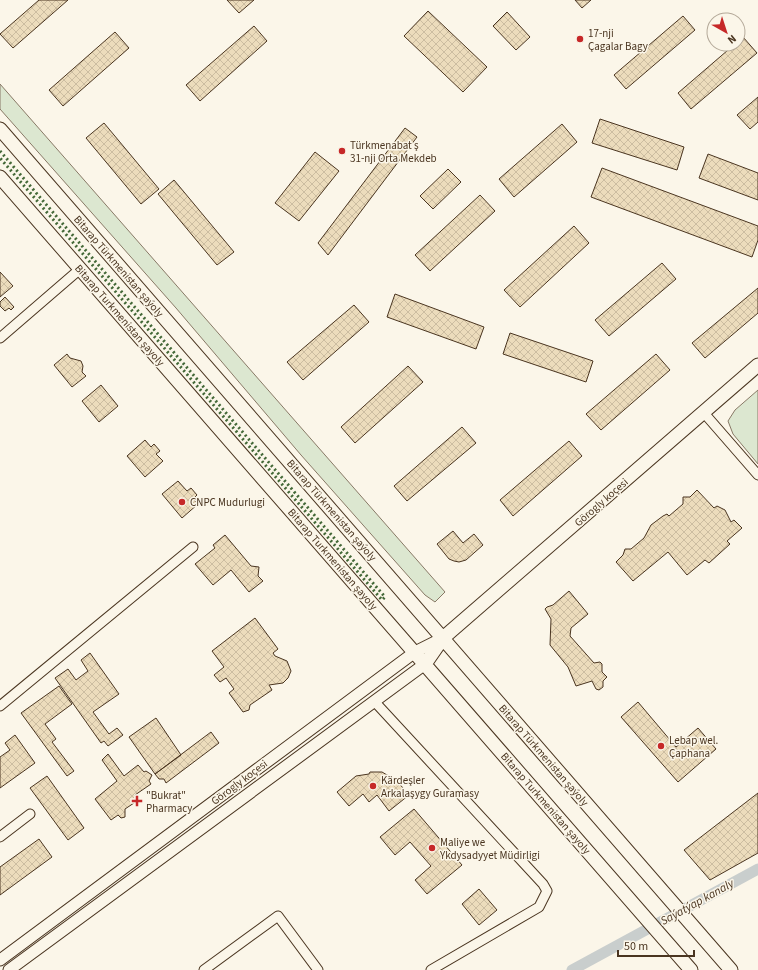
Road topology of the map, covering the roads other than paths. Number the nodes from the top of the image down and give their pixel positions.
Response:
1 (0, 129) edge
2 (0, 177) edge
3 (80, 269) junction
4 (0, 338) edge
5 (758, 365) edge
6 (704, 413) junction
7 (758, 475) edge
8 (193, 547) dead end
9 (443, 638) junction
10 (415, 652) junction
11 (425, 664) junction
12 (374, 701) junction
13 (0, 706) edge
14 (30, 814) dead end
15 (0, 836) edge
16 (0, 960) edge
17 (9, 970) edge
18 (204, 970) edge
19 (318, 970) edge
20 (431, 970) edge
21 (692, 970) edge
22 (731, 970) edge

1 - 9 main road, Bitarap Türkmenistan şaýoly
2 - 3 main road, Bitarap Turkmenistan şayoly
3 - 4 street
3 - 10 main road, Bitarap Turkmenistan şayoly
5 - 6 main road, Görogly koçesi
6 - 7 street
6 - 9 main road, Görogly koçesi
8 - 13 street
9 - 10 street, Görogly koçesi
9 - 11 main road, Görogly koçesi
9 - 22 main road, Bitarap Türkmenistan şaýoly
10 - 11 main road, Bitarap Turkmenistan şayoly
10 - 16 street, Görogly koçesi
11 - 12 street, Görogly koçesi
11 - 21 main road, Bitarap Turkmenistan şayoly
12 - 17 street, Görogly koçesi
12 - 20 street
14 - 15 street
18 - 19 street

